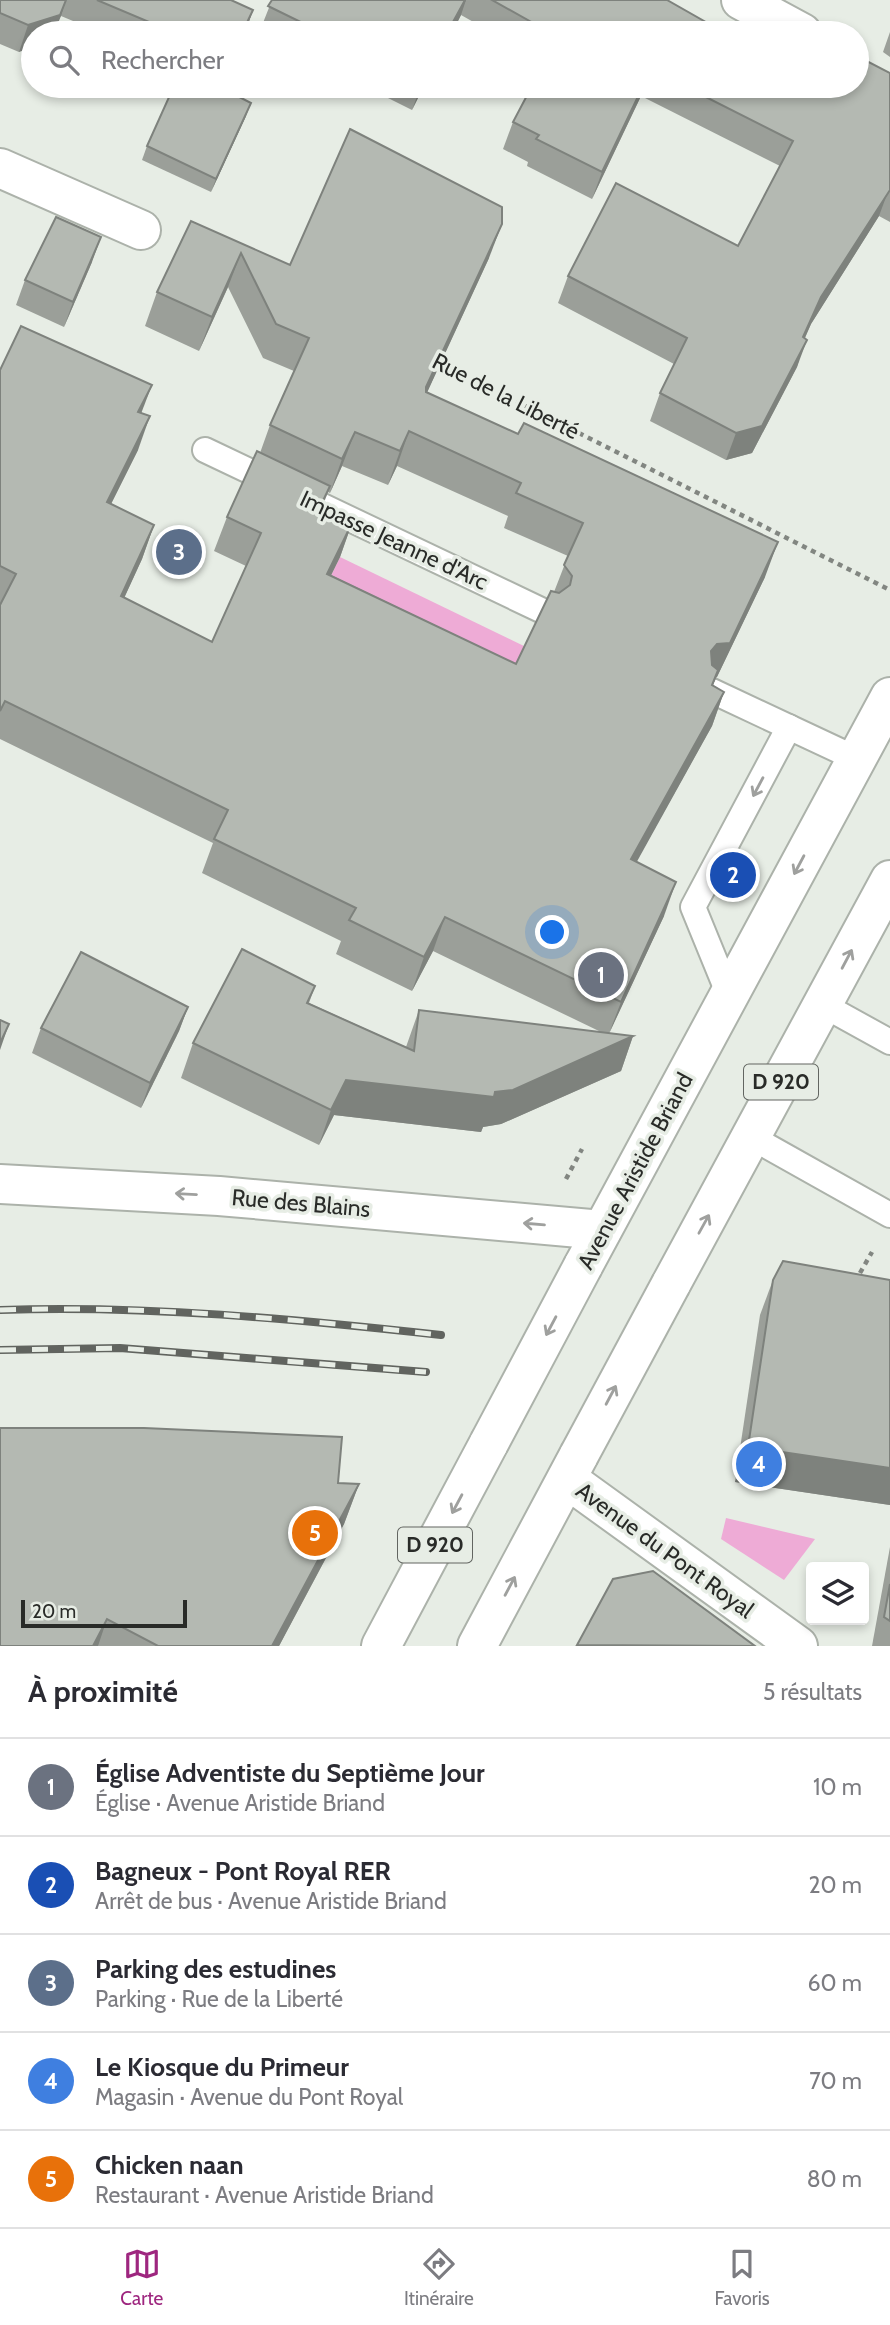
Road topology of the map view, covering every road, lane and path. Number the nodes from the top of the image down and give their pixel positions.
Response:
1 (741, 0) edge
2 (780, 21) edge
3 (0, 168) edge
4 (141, 230) dead end
5 (427, 357) edge
6 (205, 450) dead end
7 (890, 590) edge
8 (545, 612) edge
9 (712, 691) edge
10 (890, 697) edge
11 (789, 727) junction
12 (857, 759) junction
13 (890, 880) edge
14 (729, 995) junction
15 (823, 1005) junction
16 (890, 1042) edge
17 (751, 1137) junction
18 (582, 1149) dead end
19 (0, 1184) edge
20 (562, 1186) dead end
21 (890, 1214) edge
22 (602, 1230) junction
23 (573, 1467) junction
24 (381, 1646) edge
25 (477, 1646) edge
26 (797, 1646) edge

1 - 2 main road
3 - 4 main road
5 - 7 path, Rue de la Liberté
6 - 8 lane, Impasse Jeanne d'Arc
9 - 11 lane
10 - 12 main road, Avenue Aristide Briand / D 920
11 - 12 lane
11 -> 14 lane
12 -> 14 main road, Avenue Aristide Briand / D 920
15 -> 13 main road, D 920
14 - 22 main road, Avenue Aristide Briand / D 920
15 - 16 lane
15 - 17 main road, D 920
17 - 21 lane
23 -> 17 main road, D 920, bridge
18 - 20 path
22 -> 19 main road, Rue des Blains
22 -> 24 main road, Avenue Aristide Briand / D 920, bridge
25 -> 23 main road, D 920
23 - 26 main road, Avenue du Pont Royal

